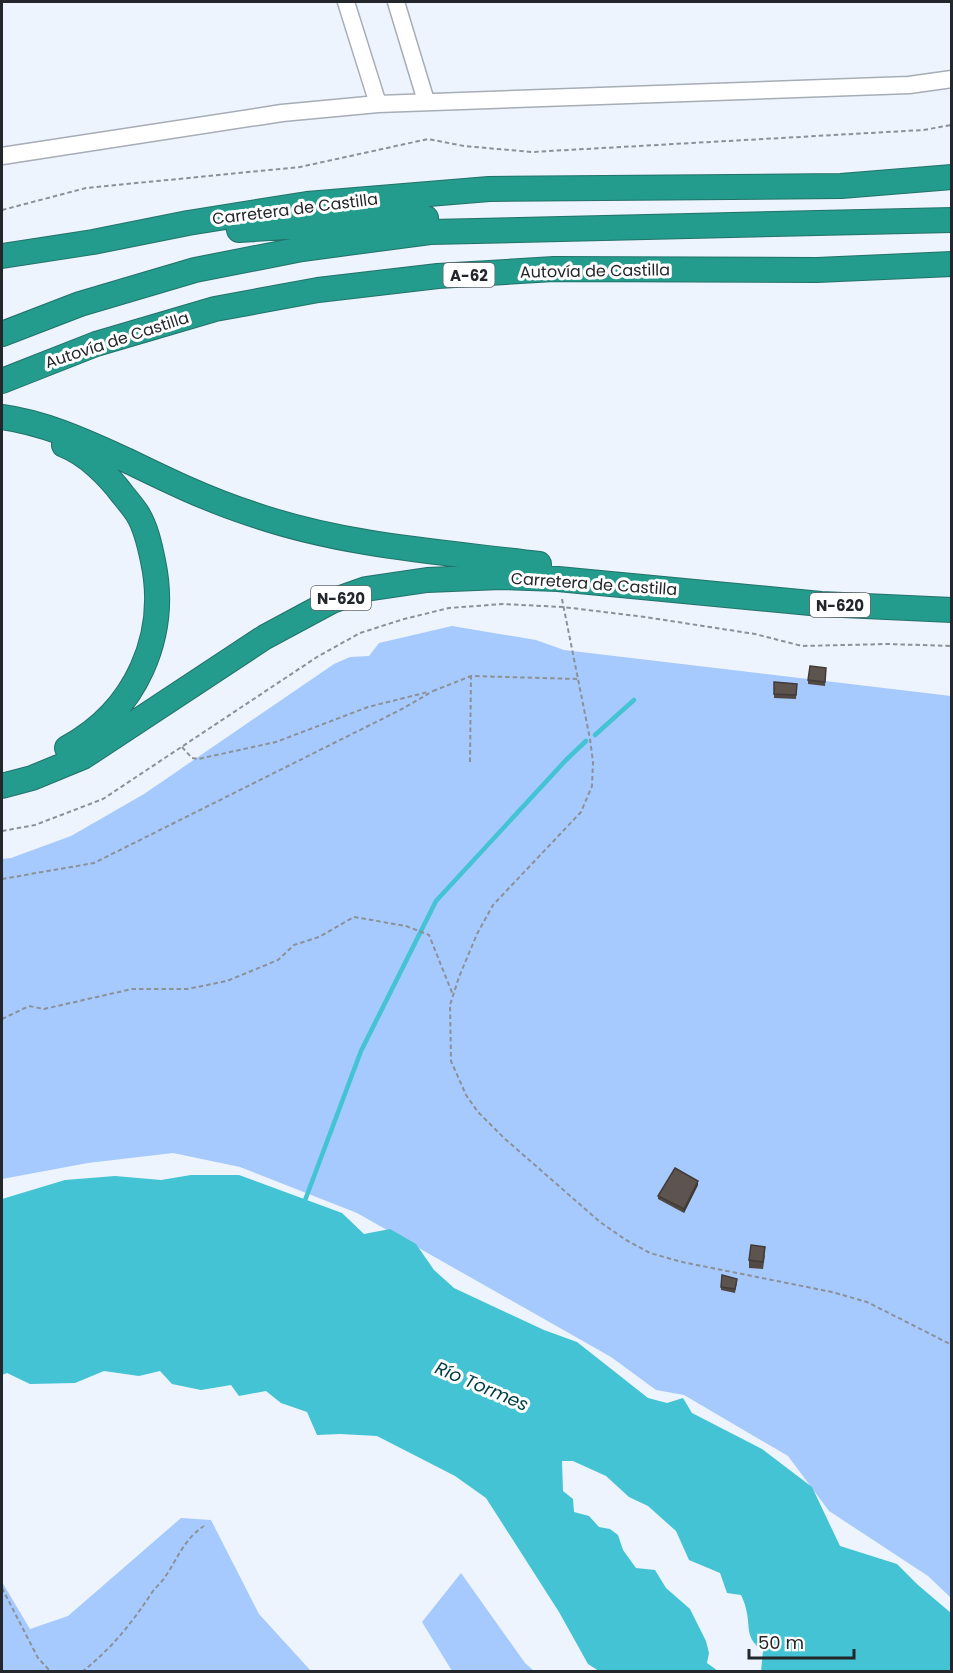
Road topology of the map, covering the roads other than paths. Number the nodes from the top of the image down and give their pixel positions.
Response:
1 (346, 2) edge
2 (396, 2) edge
3 (951, 80) edge
4 (426, 101) junction
5 (378, 104) junction
6 (2, 156) edge
7 (951, 177) edge
8 (951, 220) edge
9 (649, 228) junction
10 (93, 242) junction
11 (2, 256) edge
12 (951, 264) edge
13 (2, 334) edge
14 (2, 381) edge
15 (2, 417) edge
16 (2, 427) edge
17 (728, 595) junction
18 (951, 610) edge
19 (2, 772) edge
20 (2, 786) edge

1 - 5 street
2 - 4 street
3 - 4 street
4 - 5 street
5 - 6 street
7 - 10 highway, Carretera de Castilla
8 - 9 highway
9 - 10 highway
9 - 13 highway
10 - 11 highway, Carretera de Castilla
12 - 14 highway, Autovía de Castilla / A-62
15 - 17 highway
16 - 19 highway
17 - 18 highway, Carretera de Castilla / N-620
17 - 20 highway, Carretera de Castilla / N-620

